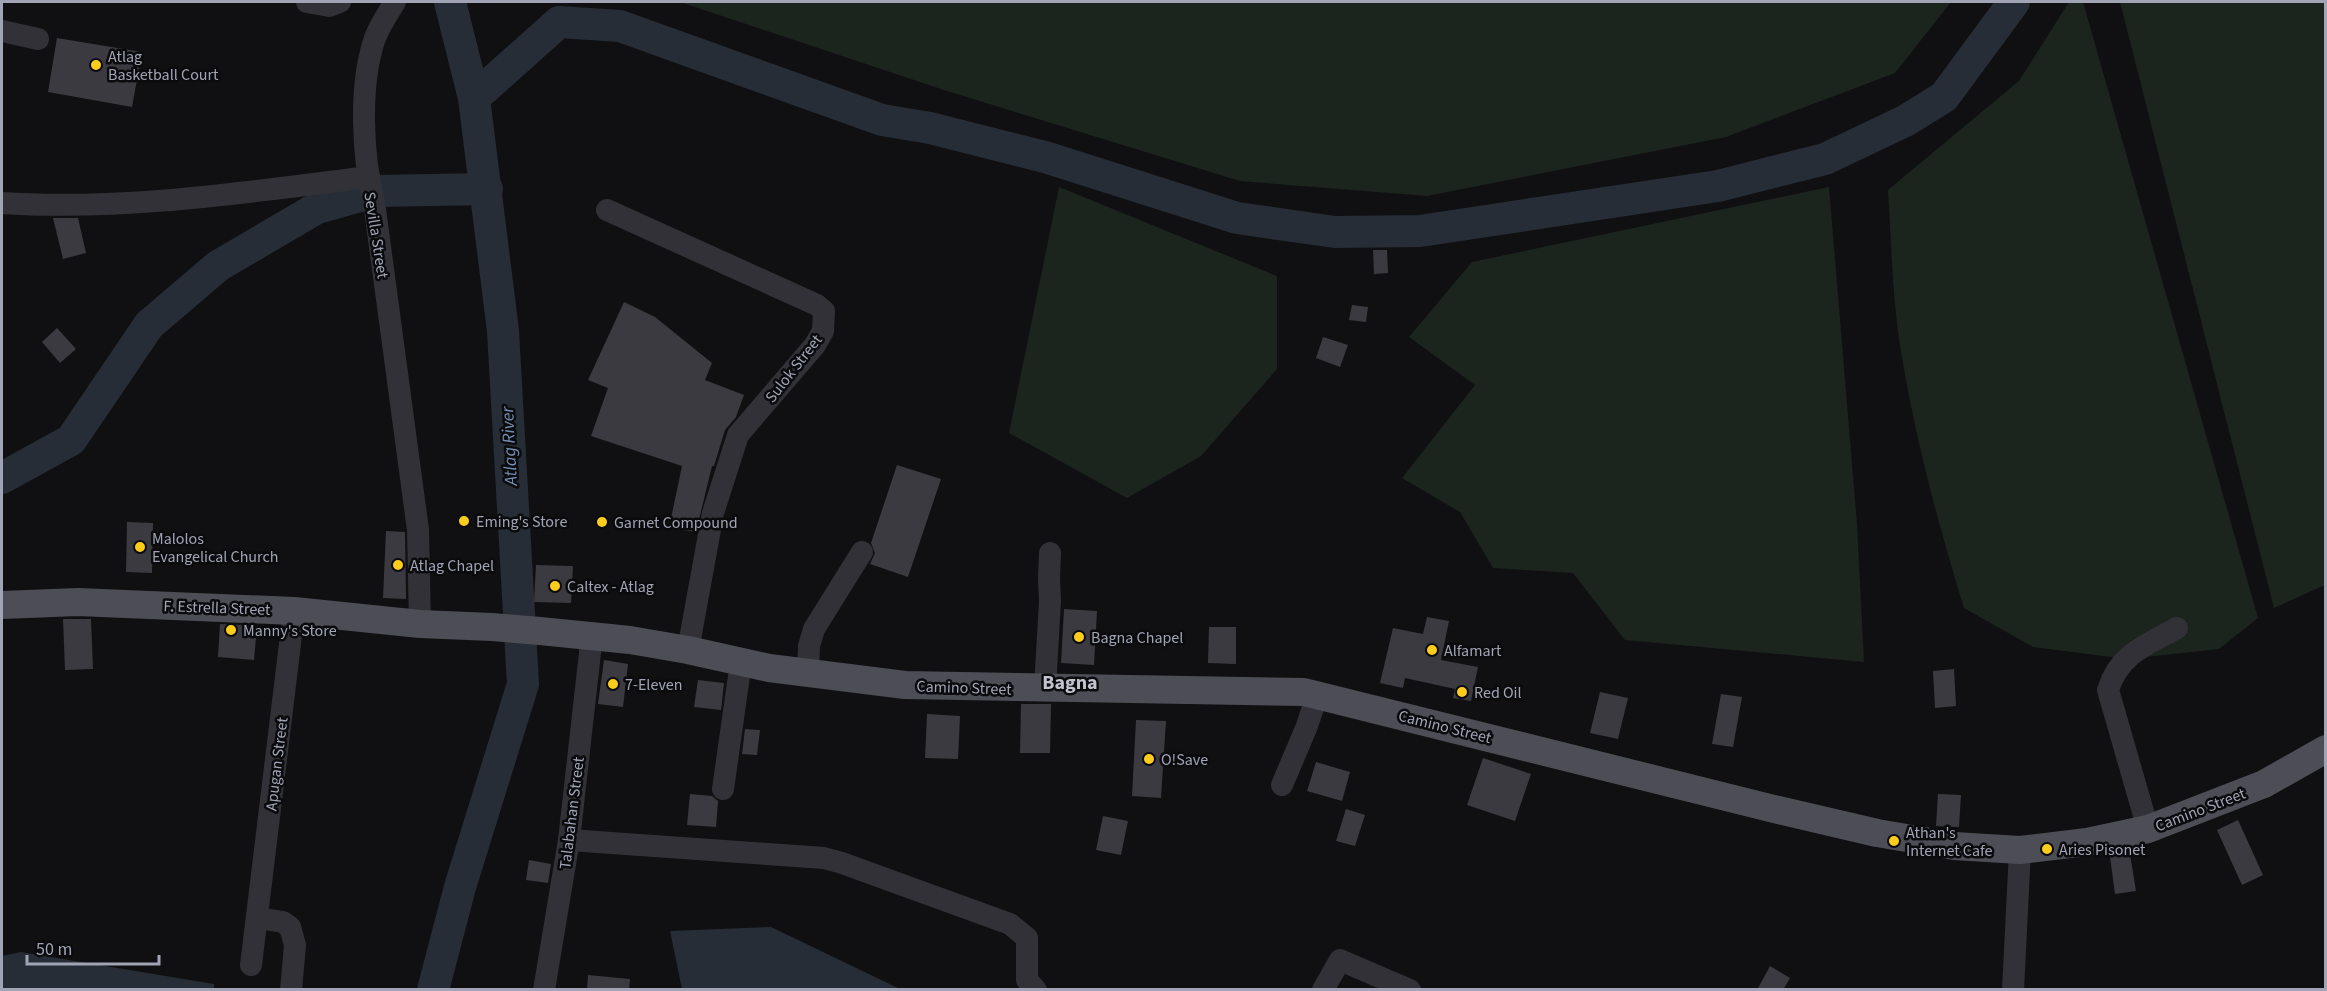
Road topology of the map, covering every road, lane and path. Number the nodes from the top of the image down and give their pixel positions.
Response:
1 (307, 2) edge
2 (340, 2) edge
3 (395, 2) edge
4 (2, 31) edge
5 (38, 39) dead end
6 (371, 188) junction
7 (2, 204) edge
8 (606, 210) dead end
9 (862, 552) dead end
10 (1050, 553) dead end
11 (2, 605) edge
12 (294, 611) junction
13 (420, 624) junction
14 (2177, 628) dead end
15 (540, 631) joint
16 (592, 635) junction
17 (688, 650) junction
18 (741, 662) junction
19 (808, 674) junction
20 (1045, 688) junction
21 (1317, 695) junction
22 (2325, 749) edge
23 (1282, 785) dead end
24 (723, 789) dead end
25 (2148, 829) junction
26 (569, 840) junction
27 (2020, 850) junction
28 (258, 918) junction
29 (251, 965) dead end
30 (291, 990) edge
31 (544, 990) edge
32 (1036, 990) edge
33 (1323, 990) edge
34 (1410, 990) edge
35 (2013, 990) edge

1 - 2 street
3 - 6 street
4 - 5 street
6 - 7 street, Sevilla Street
6 - 13 street, Sevilla Street
8 - 17 street, Sulok Street
9 - 19 street
10 - 20 street
11 - 12 main road, F. Estrella Street
12 - 13 main road, F. Estrella Street
12 - 28 street, Apugan Street
13 - 15 main road, F. Estrella Street
14 - 25 street
15 - 16 main road, Camino Street
16 - 17 main road, Camino Street
16 - 26 street, Talabahan Street
17 - 18 main road, Camino Street
18 - 19 main road, Camino Street
18 - 24 street
19 - 20 main road, Camino Street
20 - 21 main road, Camino Street
21 - 23 street
21 - 27 main road, Camino Street
22 - 25 main road, Camino Street
25 - 27 main road, Camino Street
26 - 31 street, Talabahan Street
26 - 32 street
27 - 35 street
28 - 29 street, Apugan Street
28 - 30 street
33 - 34 street

